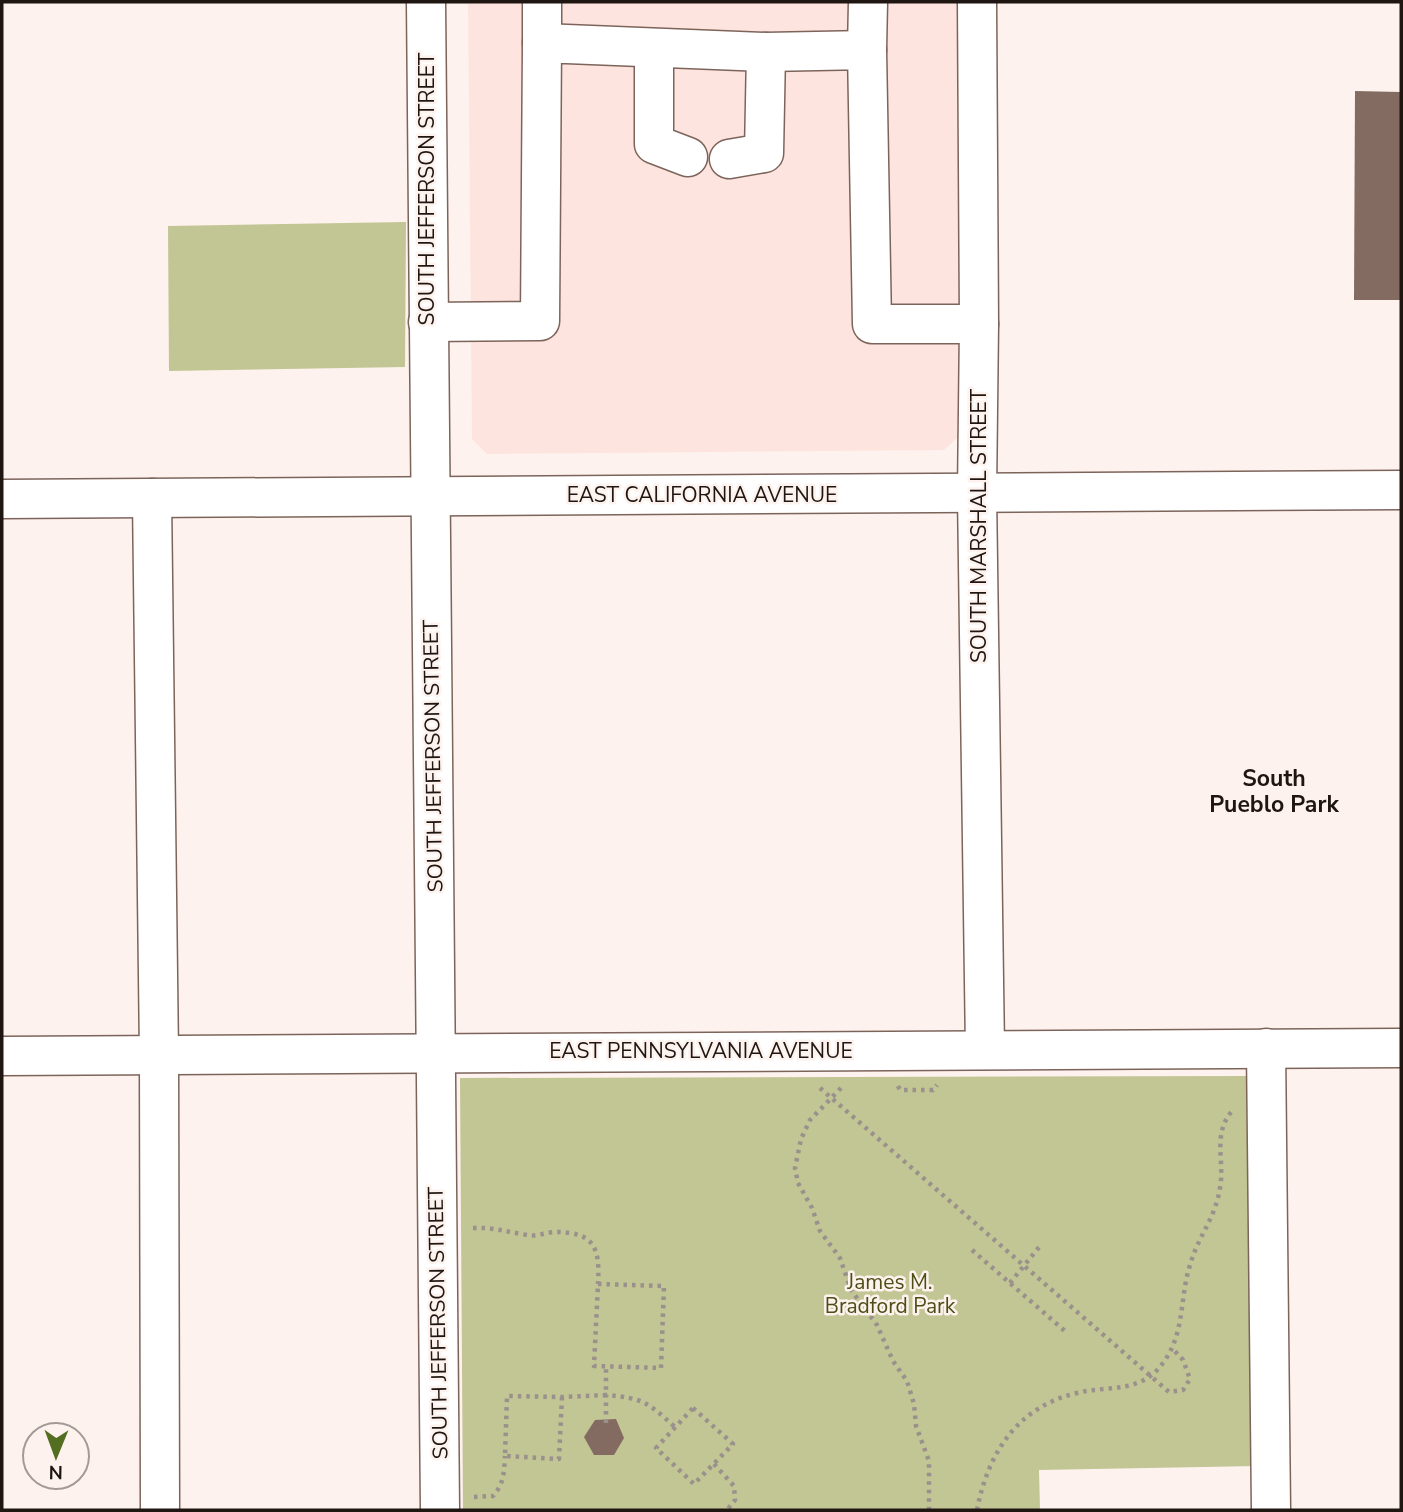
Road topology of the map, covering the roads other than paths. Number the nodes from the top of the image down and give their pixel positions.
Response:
1 (426, 2) edge
2 (542, 2) edge
3 (868, 2) edge
4 (977, 2) edge
5 (542, 43) junction
6 (654, 48) junction
7 (867, 50) junction
8 (766, 52) junction
9 (688, 158) dead end
10 (729, 159) dead end
11 (428, 322) junction
12 (979, 324) junction
13 (1401, 490) edge
14 (976, 494) junction
15 (429, 496) junction
16 (152, 498) junction
17 (2, 499) edge
18 (1266, 1048) junction
19 (1401, 1048) edge
20 (985, 1049) junction
21 (437, 1053) junction
22 (159, 1055) junction
23 (2, 1056) edge
24 (454, 1504) edge
25 (160, 1510) edge
26 (1270, 1510) edge

1 - 11 street, SOUTH JEFFERSON STREET
2 - 5 street
3 - 7 street
4 - 12 street, SOUTH MARSHALL STREET
5 - 6 street
5 - 11 street
6 - 8 street
6 - 9 street
7 - 8 street
7 - 12 street
8 - 10 street
11 - 15 street, SOUTH JEFFERSON STREET
12 - 14 street, SOUTH MARSHALL STREET
13 - 14 street, EAST CALIFORNIA AVENUE
14 - 15 street, EAST CALIFORNIA AVENUE
14 - 20 street, SOUTH MARSHALL STREET
15 - 16 street, EAST CALIFORNIA AVENUE
15 - 21 street, SOUTH JEFFERSON STREET
16 - 17 street, EAST CALIFORNIA AVENUE
16 - 22 street
18 - 19 street, EAST PENNSYLVANIA AVENUE
18 - 20 street, EAST PENNSYLVANIA AVENUE
18 - 26 street
20 - 21 street, EAST PENNSYLVANIA AVENUE
21 - 22 street, EAST PENNSYLVANIA AVENUE
21 - 24 street, SOUTH JEFFERSON STREET
22 - 23 street, EAST PENNSYLVANIA AVENUE
22 - 25 street

